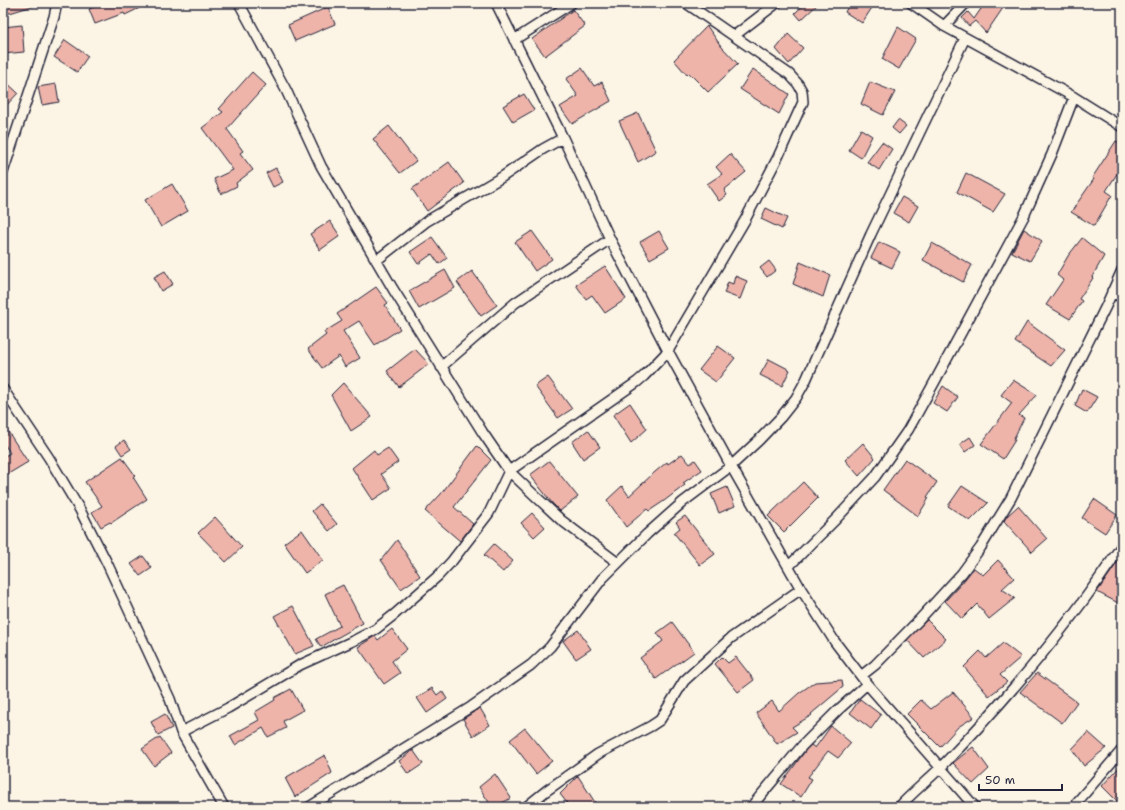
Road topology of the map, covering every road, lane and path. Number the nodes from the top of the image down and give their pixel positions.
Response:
1 (57, 3) edge
2 (239, 3) edge
3 (496, 3) edge
4 (572, 3) edge
5 (686, 3) edge
6 (777, 3) edge
7 (911, 3) edge
8 (966, 3) edge
9 (944, 26) junction
10 (734, 36) junction
11 (965, 38) junction
12 (514, 40) junction
13 (1074, 96) junction
14 (1122, 127) edge
15 (563, 138) junction
16 (4, 168) edge
17 (610, 239) junction
18 (377, 260) junction
19 (1122, 270) edge
20 (1112, 291) junction
21 (1122, 298) edge
22 (668, 351) junction
23 (441, 367) junction
24 (3, 389) edge
25 (731, 466) junction
26 (509, 471) junction
27 (1122, 545) edge
28 (618, 563) junction
29 (789, 566) junction
30 (801, 589) junction
31 (861, 676) junction
32 (867, 684) junction
33 (181, 732) junction
34 (1122, 750) edge
35 (940, 768) junction
36 (224, 807) edge
37 (309, 807) edge
38 (526, 807) edge
39 (751, 807) edge
40 (899, 807) edge
41 (975, 807) edge
42 (1073, 807) edge

1 - 16 street
2 - 18 street
3 - 12 street
4 - 12 street
5 - 10 street
6 - 10 street
7 - 9 street
8 - 9 street
9 - 11 street
10 - 22 street
11 - 13 street
11 - 25 street
12 - 15 street
13 - 14 street
13 - 29 street
15 - 17 street
15 - 18 street
17 - 22 street
17 - 23 street
18 - 23 street
19 - 20 street
20 - 21 street
20 - 31 street
22 - 25 street
22 - 26 street
23 - 26 street
24 - 33 street
25 - 28 street
25 - 29 street
26 - 28 street
26 - 33 street
27 - 35 street
28 - 37 street
29 - 30 street
30 - 31 street
30 - 38 street
31 - 32 street
32 - 35 street
32 - 39 street
33 - 36 street
34 - 42 street
35 - 40 street
35 - 41 street

